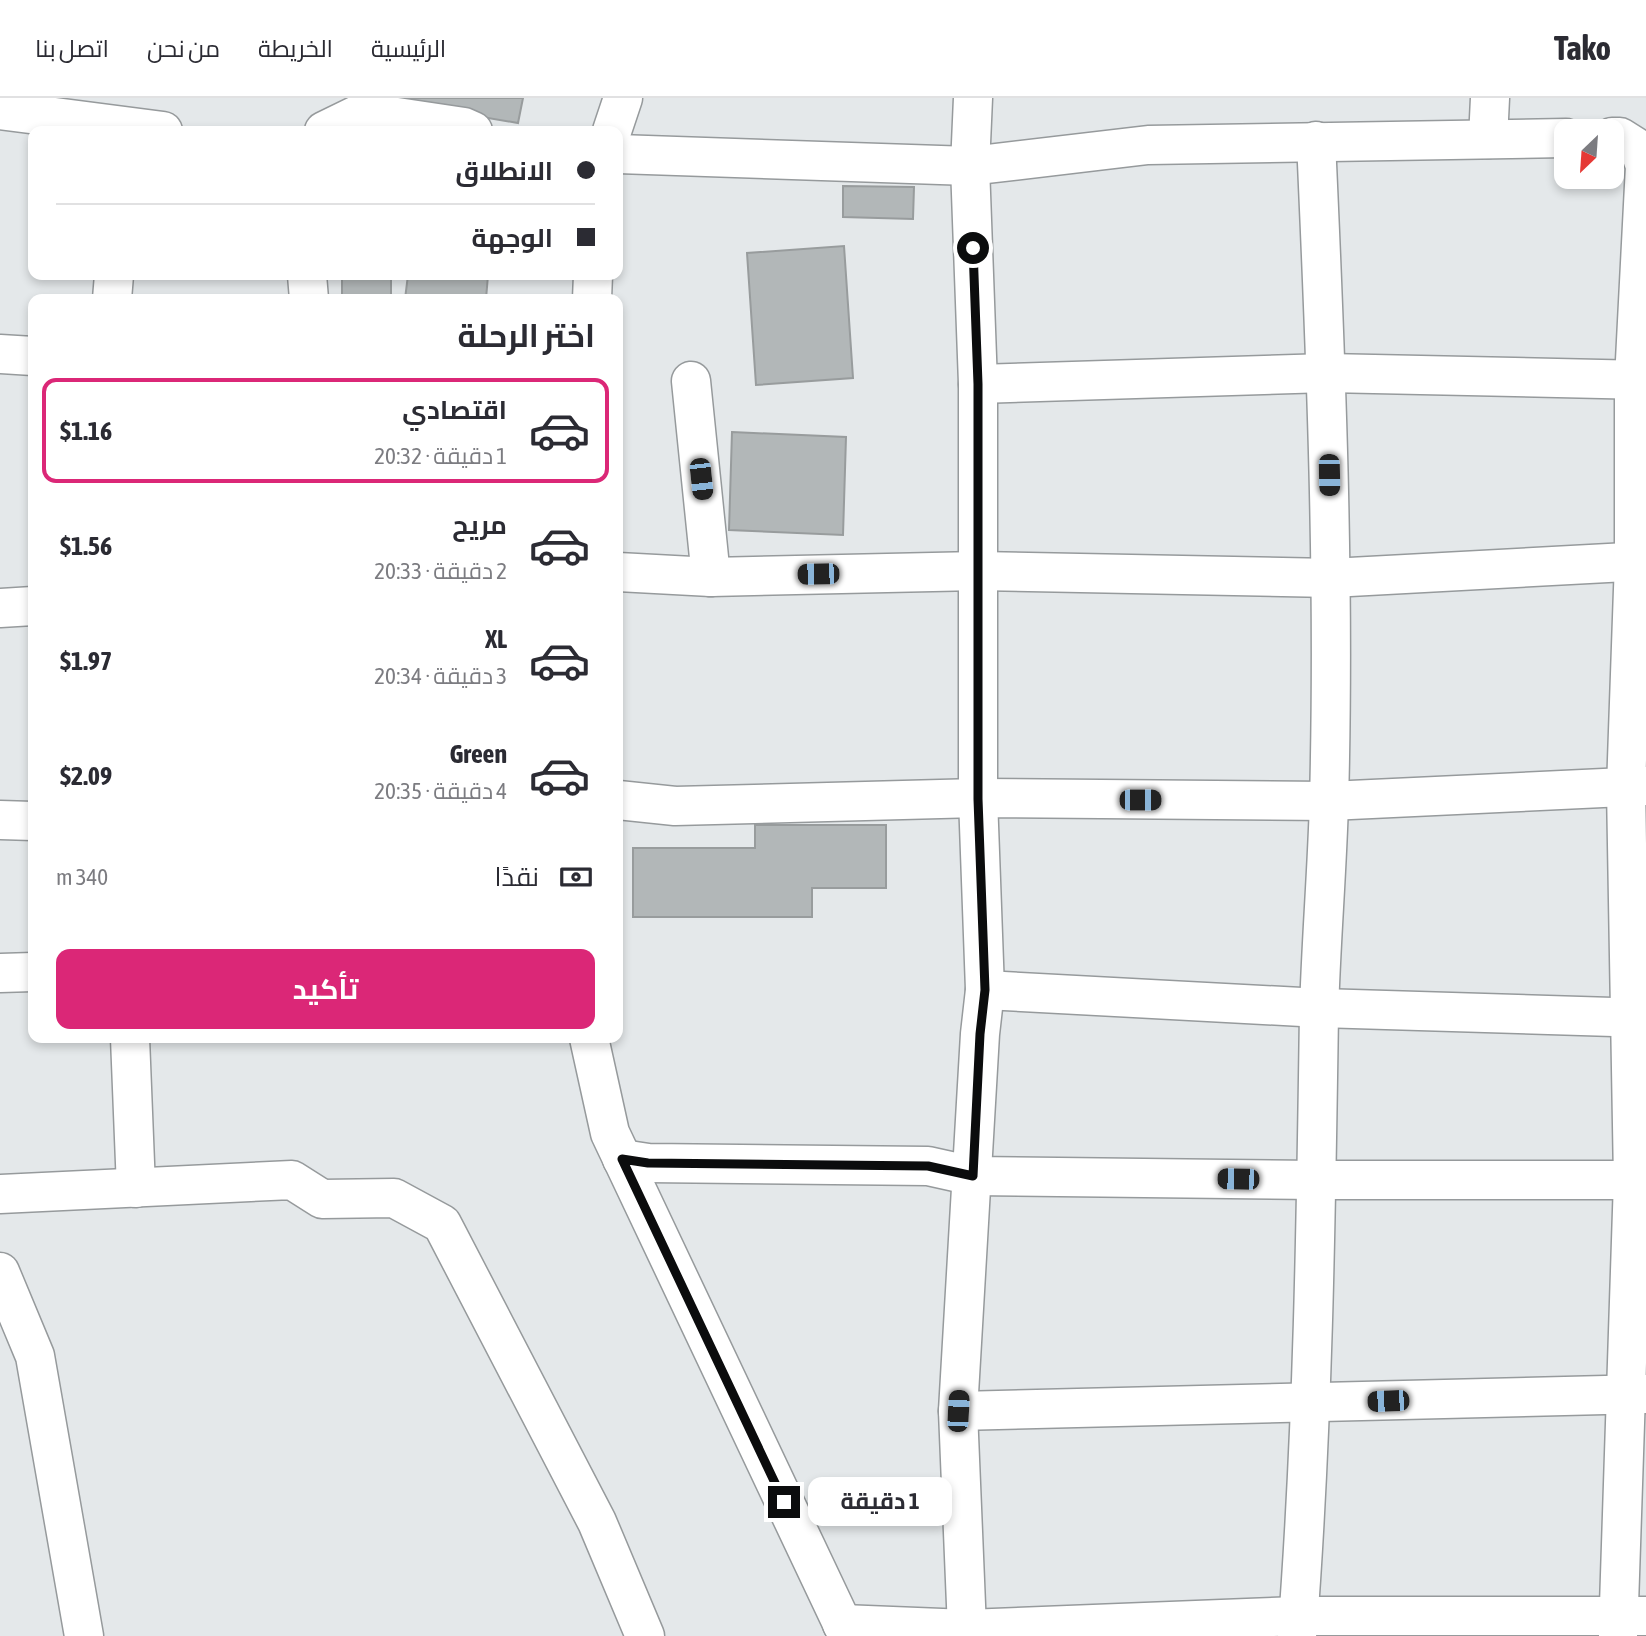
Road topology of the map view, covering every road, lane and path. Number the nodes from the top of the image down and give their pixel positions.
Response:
1 (623, 98) edge
2 (973, 98) edge
3 (1490, 98) edge
4 (365, 105) edge
5 (0, 110) edge
6 (98, 126) edge
7 (332, 126) edge
8 (460, 126) edge
9 (614, 126) edge
10 (1554, 138) edge
11 (1488, 139) junction
12 (1624, 140) edge
13 (1316, 141) junction
14 (623, 155) edge
15 (970, 166) junction
16 (0, 354) edge
17 (28, 356) edge
18 (1327, 373) junction
19 (1640, 380) edge
20 (691, 382) dead end
21 (978, 384) junction
22 (1640, 561) edge
23 (978, 571) junction
24 (623, 572) edge
25 (711, 577) junction
26 (1331, 578) junction
27 (28, 606) edge
28 (0, 608) edge
29 (1636, 787) edge
30 (978, 799) junction
31 (623, 801) edge
32 (1329, 801) junction
33 (0, 820) edge
34 (28, 821) edge
35 (0, 972) edge
36 (28, 972) edge
37 (985, 990) junction
38 (1320, 1008) junction
39 (1638, 1018) edge
40 (130, 1043) edge
41 (590, 1043) edge
42 (622, 1159) junction
43 (973, 1176) junction
44 (1317, 1180) junction
45 (1640, 1180) edge
46 (136, 1188) junction
47 (0, 1194) edge
48 (0, 1272) edge
49 (14, 1342) edge
50 (1636, 1394) edge
51 (1309, 1404) junction
52 (958, 1411) junction
53 (1628, 1622) edge
54 (1298, 1626) edge
55 (845, 1630) edge
56 (969, 1633) edge
57 (84, 1636) edge
58 (645, 1636) edge

1 - 9 street
2 - 15 street
3 - 11 street
4 - 7 street
4 - 8 street
5 - 6 street
10 - 11 street
11 - 13 street
12 - 19 street
13 - 15 street
13 - 18 street
14 - 15 street
15 - 21 street
16 - 17 street
18 - 19 street
18 - 21 street
18 - 26 street
19 - 22 street
20 - 25 street
21 - 23 street
22 - 26 street
22 - 29 street
23 - 25 street
23 - 26 street
23 - 30 street
24 - 25 street
26 - 32 street
27 - 28 street
29 - 32 street
29 - 39 street
30 - 31 street
30 - 32 street
30 - 37 street
32 - 38 street
33 - 34 street
35 - 36 street
37 - 38 street
37 - 43 street
38 - 39 street
38 - 44 street
39 - 45 street
40 - 46 street
41 - 42 street
42 - 43 street
42 - 55 street
43 - 44 street
43 - 52 street
44 - 45 street
44 - 51 street
45 - 50 street
46 - 47 street
46 - 58 street
48 - 49 street
49 - 57 street
50 - 51 street
50 - 53 street
51 - 52 street
51 - 54 street
52 - 56 street
53 - 54 street
54 - 56 street
55 - 56 street

